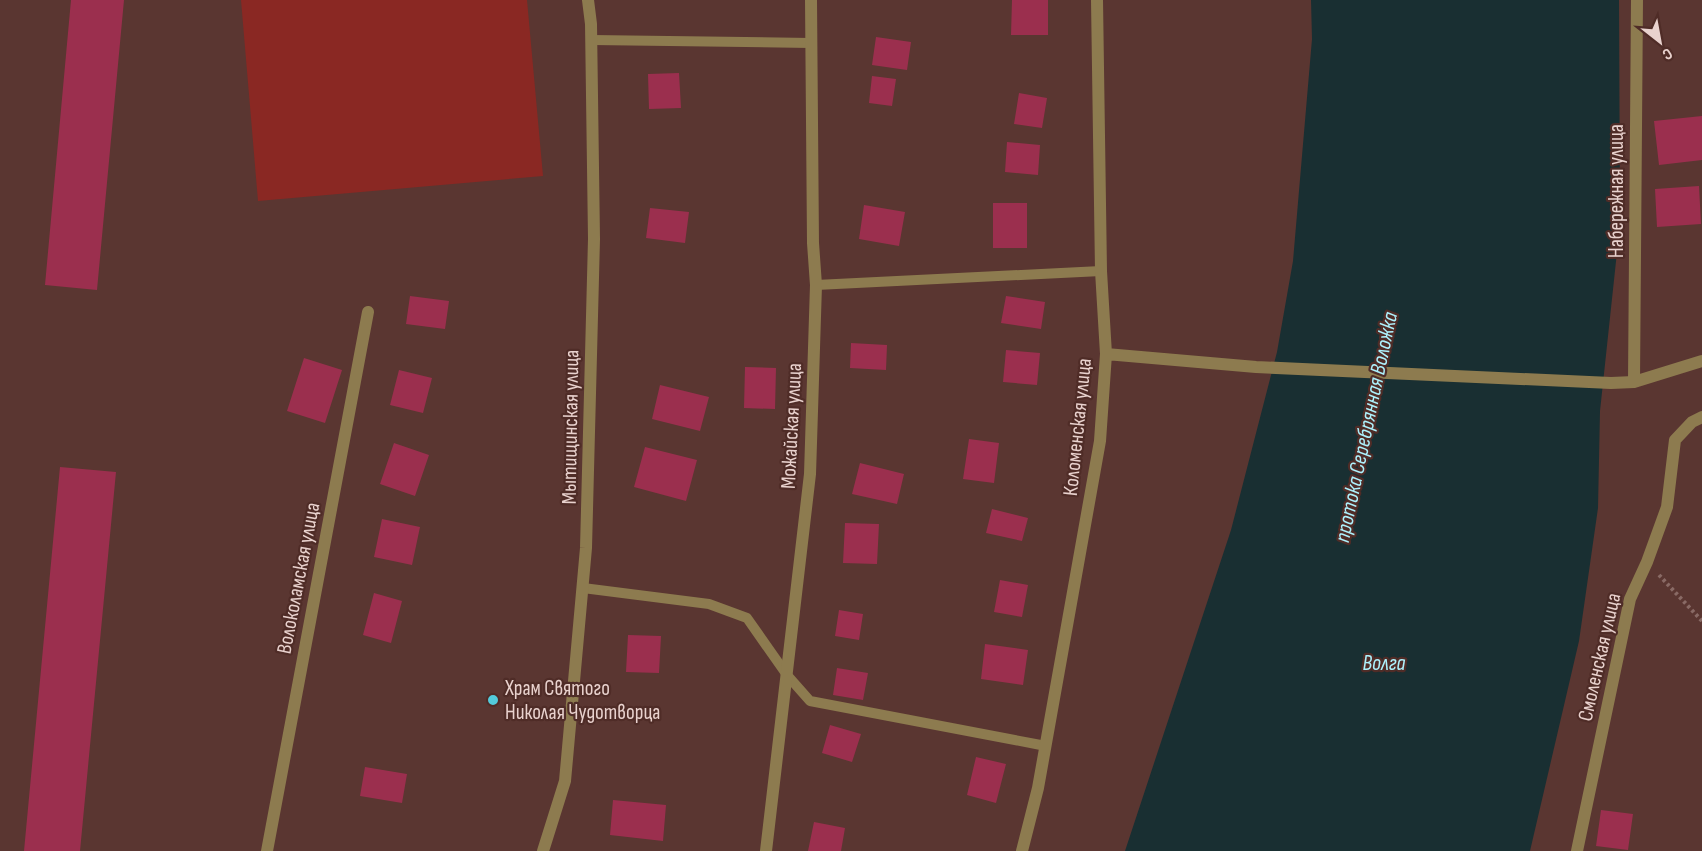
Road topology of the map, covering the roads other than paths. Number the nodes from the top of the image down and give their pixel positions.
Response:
1 (588, 0) edge
2 (811, 0) edge
3 (1097, 0) edge
4 (1637, 0) edge
5 (592, 40) junction
6 (811, 43) junction
7 (1101, 271) junction
8 (816, 285) junction
9 (368, 312) dead end
10 (1106, 354) junction
11 (1702, 361) edge
12 (1634, 382) junction
13 (1702, 417) edge
14 (583, 588) junction
15 (787, 675) junction
16 (1046, 746) junction
17 (267, 851) edge
18 (543, 851) edge
19 (766, 851) edge
20 (1022, 851) edge
21 (1577, 851) edge

1 - 5 street, Мытищинская улица
2 - 6 street, Можайская улица
3 - 7 street, Коломенская улица
4 - 12 street, Набережная улица
5 - 6 lane
5 - 14 street, Мытищинская улица
6 - 8 street, Можайская улица
7 - 8 lane
7 - 10 street, Коломенская улица
8 - 15 street, Можайская улица
9 - 17 street, Волоколамская улица
10 - 12 street
10 - 16 street, Коломенская улица
11 - 12 street
13 - 21 street, Смоленская улица
14 - 15 lane
14 - 18 street, Мытищинская улица
15 - 16 lane
15 - 19 street, Можайская улица
16 - 20 street, Коломенская улица

